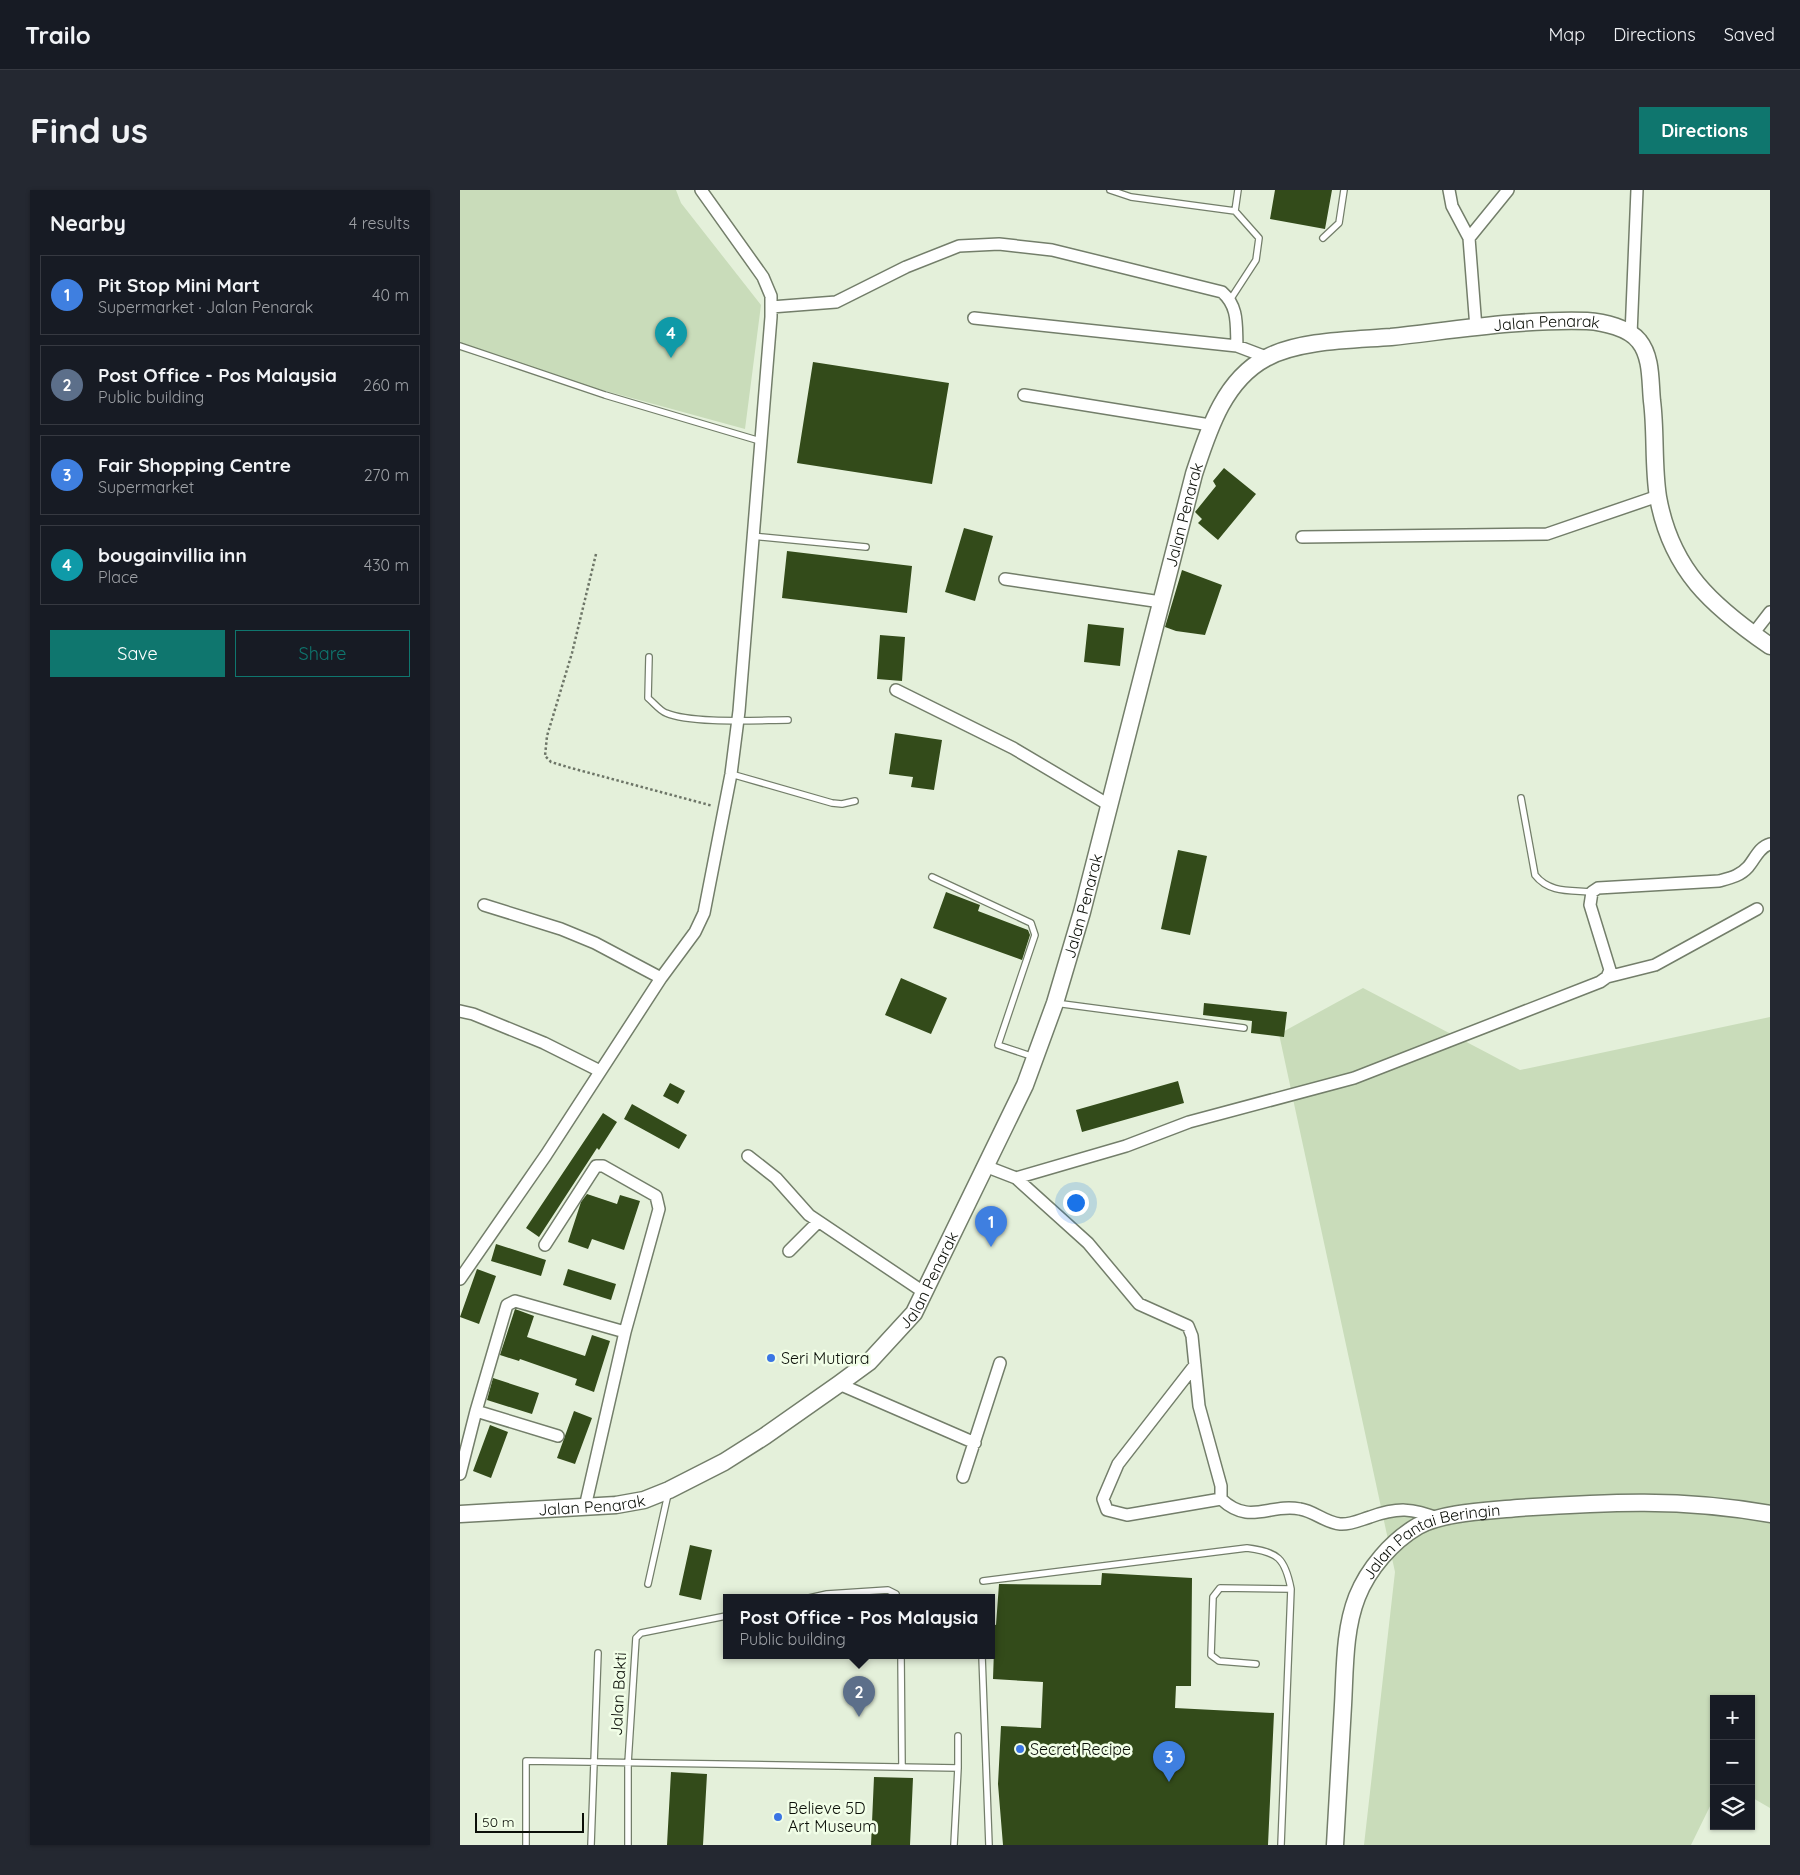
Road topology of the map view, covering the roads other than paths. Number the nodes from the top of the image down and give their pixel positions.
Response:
1 (700, 190) edge
2 (1110, 190) edge
3 (1238, 190) edge
4 (1344, 190) edge
5 (1449, 190) edge
6 (1508, 190) edge
7 (1637, 190) edge
8 (1235, 211) junction
9 (1324, 238) dead end
10 (1469, 238) junction
11 (1230, 300) junction
12 (771, 307) junction
13 (974, 318) dead end
14 (1476, 328) junction
15 (1631, 335) junction
16 (460, 346) edge
17 (1237, 346) junction
18 (1266, 357) junction
19 (1024, 395) dead end
20 (1210, 425) junction
21 (760, 441) junction
22 (1658, 496) junction
23 (752, 536) junction
24 (1302, 537) dead end
25 (866, 547) dead end
26 (1005, 580) dead end
27 (1161, 602) junction
28 (1770, 612) edge
29 (1753, 634) junction
30 (1770, 646) edge
31 (649, 658) dead end
32 (896, 690) dead end
33 (788, 720) dead end
34 (737, 721) junction
35 (732, 774) junction
36 (1521, 798) dead end
37 (855, 801) dead end
38 (1109, 805) junction
39 (1770, 844) edge
40 (932, 877) dead end
41 (1592, 892) junction
42 (484, 905) dead end
43 (1758, 908) dead end
44 (1607, 977) junction
45 (661, 978) junction
46 (1055, 1003) junction
47 (460, 1011) edge
48 (1244, 1028) dead end
49 (1035, 1058) junction
50 (600, 1071) junction
51 (748, 1156) dead end
52 (985, 1166) junction
53 (1016, 1178) junction
54 (818, 1222) junction
55 (545, 1245) dead end
56 (789, 1251) dead end
57 (460, 1279) edge
58 (925, 1293) junction
59 (625, 1332) junction
60 (1000, 1363) dead end
61 (1195, 1365) junction
62 (839, 1384) junction
63 (476, 1411) junction
64 (558, 1436) dead end
65 (975, 1443) junction
66 (460, 1474) edge
67 (963, 1477) dead end
68 (669, 1490) junction
69 (1221, 1499) junction
70 (585, 1507) junction
71 (460, 1514) edge
72 (1770, 1514) edge
73 (1440, 1519) junction
74 (983, 1581) dead end
75 (648, 1584) dead end
76 (1290, 1589) junction
77 (827, 1594) edge
78 (896, 1594) edge
79 (723, 1617) edge
80 (598, 1653) dead end
81 (900, 1659) edge
82 (982, 1659) edge
83 (1256, 1664) dead end
84 (958, 1736) dead end
85 (596, 1762) junction
86 (628, 1763) junction
87 (902, 1766) junction
88 (958, 1768) junction
89 (526, 1845) edge
90 (591, 1845) edge
91 (628, 1845) edge
92 (954, 1845) edge
93 (989, 1845) edge
94 (1281, 1845) edge
95 (1335, 1845) edge

1 - 12 street
2 - 8 lane
3 - 8 lane
4 - 9 lane
5 - 10 street
6 - 10 street
7 - 15 street
8 - 11 lane
10 - 14 street
11 - 12 street
11 - 17 street
12 - 21 street
13 - 17 street
14 - 15 street, Jalan Penarak
14 - 18 street, Jalan Penarak
15 - 22 street
16 - 21 lane
17 - 18 street
18 - 20 street, Jalan Penarak
19 - 20 street
20 - 27 street, Jalan Penarak
21 - 23 street
22 - 24 street
22 - 29 street
23 - 25 lane
23 - 34 street
26 - 27 street
27 - 38 street, Jalan Penarak
28 - 29 street
29 - 30 street
31 - 34 lane
32 - 38 street
33 - 34 lane
34 - 35 street
35 - 37 lane
35 - 45 street
36 - 41 lane
38 - 46 street, Jalan Penarak
39 - 41 street
40 - 49 lane
41 - 44 street
42 - 45 street
43 - 44 street
44 - 53 street
45 - 50 street
46 - 48 lane
46 - 49 street, Jalan Penarak
47 - 50 street
49 - 52 street, Jalan Penarak
50 - 57 street
51 - 54 street
52 - 53 street
52 - 58 street, Jalan Penarak
53 - 61 street
54 - 56 street
54 - 58 street
55 - 59 street
58 - 62 street, Jalan Penarak
59 - 63 street
59 - 70 street
60 - 65 street
61 - 69 street
61 - 69 street
62 - 65 street
62 - 68 street, Jalan Penarak
63 - 64 street
63 - 66 street
65 - 67 street
68 - 70 street, Jalan Penarak
68 - 75 lane
69 - 73 street
70 - 71 street, Jalan Penarak
72 - 73 street, Jalan Pantai Beringin
73 - 95 street, Jalan Pantai Beringin
74 - 76 lane
76 - 83 lane
76 - 94 lane
77 - 78 lane
79 - 86 lane, Jalan Bakti
80 - 85 lane
81 - 87 lane
82 - 93 lane
84 - 88 lane
85 - 86 lane
85 - 89 lane
85 - 90 lane
86 - 87 lane
86 - 91 lane, Jalan Bakti
87 - 88 lane
88 - 92 lane

